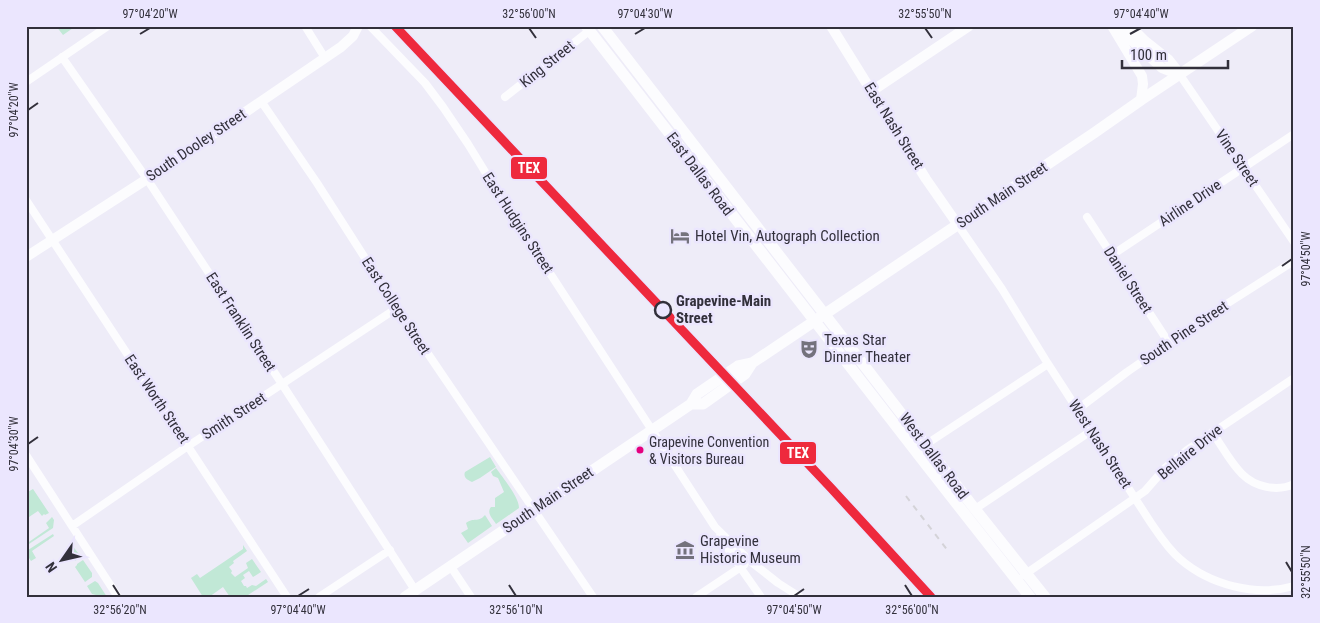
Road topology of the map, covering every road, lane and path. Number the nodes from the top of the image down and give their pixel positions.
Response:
1 (108, 26) edge
2 (305, 26) edge
3 (358, 26) edge
4 (370, 26) edge
5 (602, 26) edge
6 (831, 26) edge
7 (969, 26) edge
8 (1112, 26) edge
9 (1116, 26) edge
10 (1130, 26) edge
11 (1252, 26) edge
12 (588, 28) edge
13 (62, 57) junction
14 (325, 58) junction
15 (1180, 75) junction
16 (26, 82) edge
17 (872, 91) junction
18 (506, 97) dead end
19 (1141, 100) junction
20 (261, 101) junction
21 (1294, 134) edge
22 (679, 136) junction
23 (692, 144) junction
24 (683, 151) junction
25 (1243, 167) junction
26 (147, 179) junction
27 (712, 179) junction
28 (26, 200) edge
29 (1087, 217) dead end
30 (958, 225) junction
31 (52, 240) junction
32 (1294, 242) edge
33 (1112, 255) junction
34 (26, 257) edge
35 (1294, 261) edge
36 (397, 308) junction
37 (824, 314) junction
38 (814, 321) junction
39 (1169, 344) junction
40 (1048, 364) junction
41 (1294, 378) edge
42 (282, 384) junction
43 (1078, 409) junction
44 (652, 430) junction
45 (1091, 431) junction
46 (1212, 432) junction
47 (925, 444) junction
48 (188, 446) junction
49 (26, 455) edge
50 (926, 466) junction
51 (1294, 484) edge
52 (960, 490) junction
53 (1135, 498) junction
54 (533, 510) junction
55 (975, 510) junction
56 (72, 526) junction
57 (715, 527) junction
58 (390, 550) junction
59 (750, 561) junction
60 (451, 567) junction
61 (740, 568) junction
62 (1026, 573) junction
63 (1016, 580) junction
64 (1294, 586) edge
65 (416, 590) junction
66 (118, 597) edge
67 (287, 597) edge
68 (319, 597) edge
69 (405, 597) edge
70 (471, 597) edge
71 (593, 597) edge
72 (696, 597) edge
73 (761, 597) edge
74 (800, 597) edge
75 (1030, 597) edge
76 (1045, 597) edge

1 - 13 street
2 - 14 street
3 - 14 street, South Dooley Street
4 - 44 street, East Hudgins Street
5 - 22 main road, East Dallas Road
6 - 17 street, East Nash Street
7 - 17 street
8 - 19 street
9 - 15 street, Vine Street
10 - 15 street, Vine Street
11 - 15 main road, South Main Street
12 - 18 street, King Street
12 - 22 main road, East Dallas Road
13 - 16 street
13 - 26 street, East Franklin Street
14 - 20 street, South Dooley Street
15 - 19 main road, South Main Street
15 - 25 street, Vine Street
17 - 30 street, East Nash Street
19 - 30 main road, South Main Street
20 - 26 street, South Dooley Street
20 - 36 street, East College Street
21 - 25 street, Airline Drive
22 - 23 main road, East Dallas Road
22 - 24 main road, East Dallas Road
23 - 24 main road
23 - 27 main road, East Dallas Road
24 - 27 main road, East Dallas Road
25 - 32 street, Vine Street
25 - 33 street, Airline Drive
26 - 31 street, South Dooley Street
26 - 42 street, East Franklin Street
27 - 37 main road, East Dallas Road
27 - 38 main road, East Dallas Road
28 - 31 street, East Worth Street
29 - 33 street, Daniel Street
30 - 37 main road, South Main Street
30 - 40 street, West Nash Street
31 - 34 street, South Dooley Street
31 - 48 street, East Worth Street
33 - 39 street, Daniel Street
35 - 39 street, South Pine Street
36 - 42 street, Smith Street
36 - 54 street, East College Street
37 - 38 main road, South Main Street
37 - 47 main road, West Dallas Road
38 - 44 main road, South Main Street
38 - 50 main road, West Dallas Road
39 - 43 street, South Pine Street
40 - 43 street, West Nash Street
40 - 47 street
41 - 46 street, Bellaire Drive
42 - 48 street, Smith Street
42 - 58 street, East Franklin Street
43 - 45 street, West Nash Street
44 - 54 main road, South Main Street
44 - 57 street, East Hudgins Street
45 - 53 street, West Nash Street
45 - 55 street
46 - 51 street
46 - 53 street, Bellaire Drive
47 - 52 main road, West Dallas Road
48 - 56 street, Smith Street
48 - 67 street, East Worth Street
49 - 56 street
50 - 52 main road
50 - 63 main road, West Dallas Road
52 - 55 main road, West Dallas Road
53 - 62 street, Bellaire Drive
53 - 64 street, West Nash Street
54 - 60 main road, South Main Street
54 - 71 street, East College Street
55 - 62 main road, West Dallas Road
56 - 66 street
57 - 59 street
57 - 61 street
58 - 65 street, East Franklin Street
58 - 68 street
59 - 61 street
59 - 74 street
60 - 65 main road, South Main Street
60 - 70 street
61 - 72 street
61 - 73 street
62 - 63 street, Bellaire Drive
62 - 76 main road, West Dallas Road
63 - 75 main road, West Dallas Road
65 - 69 main road, South Main Street

